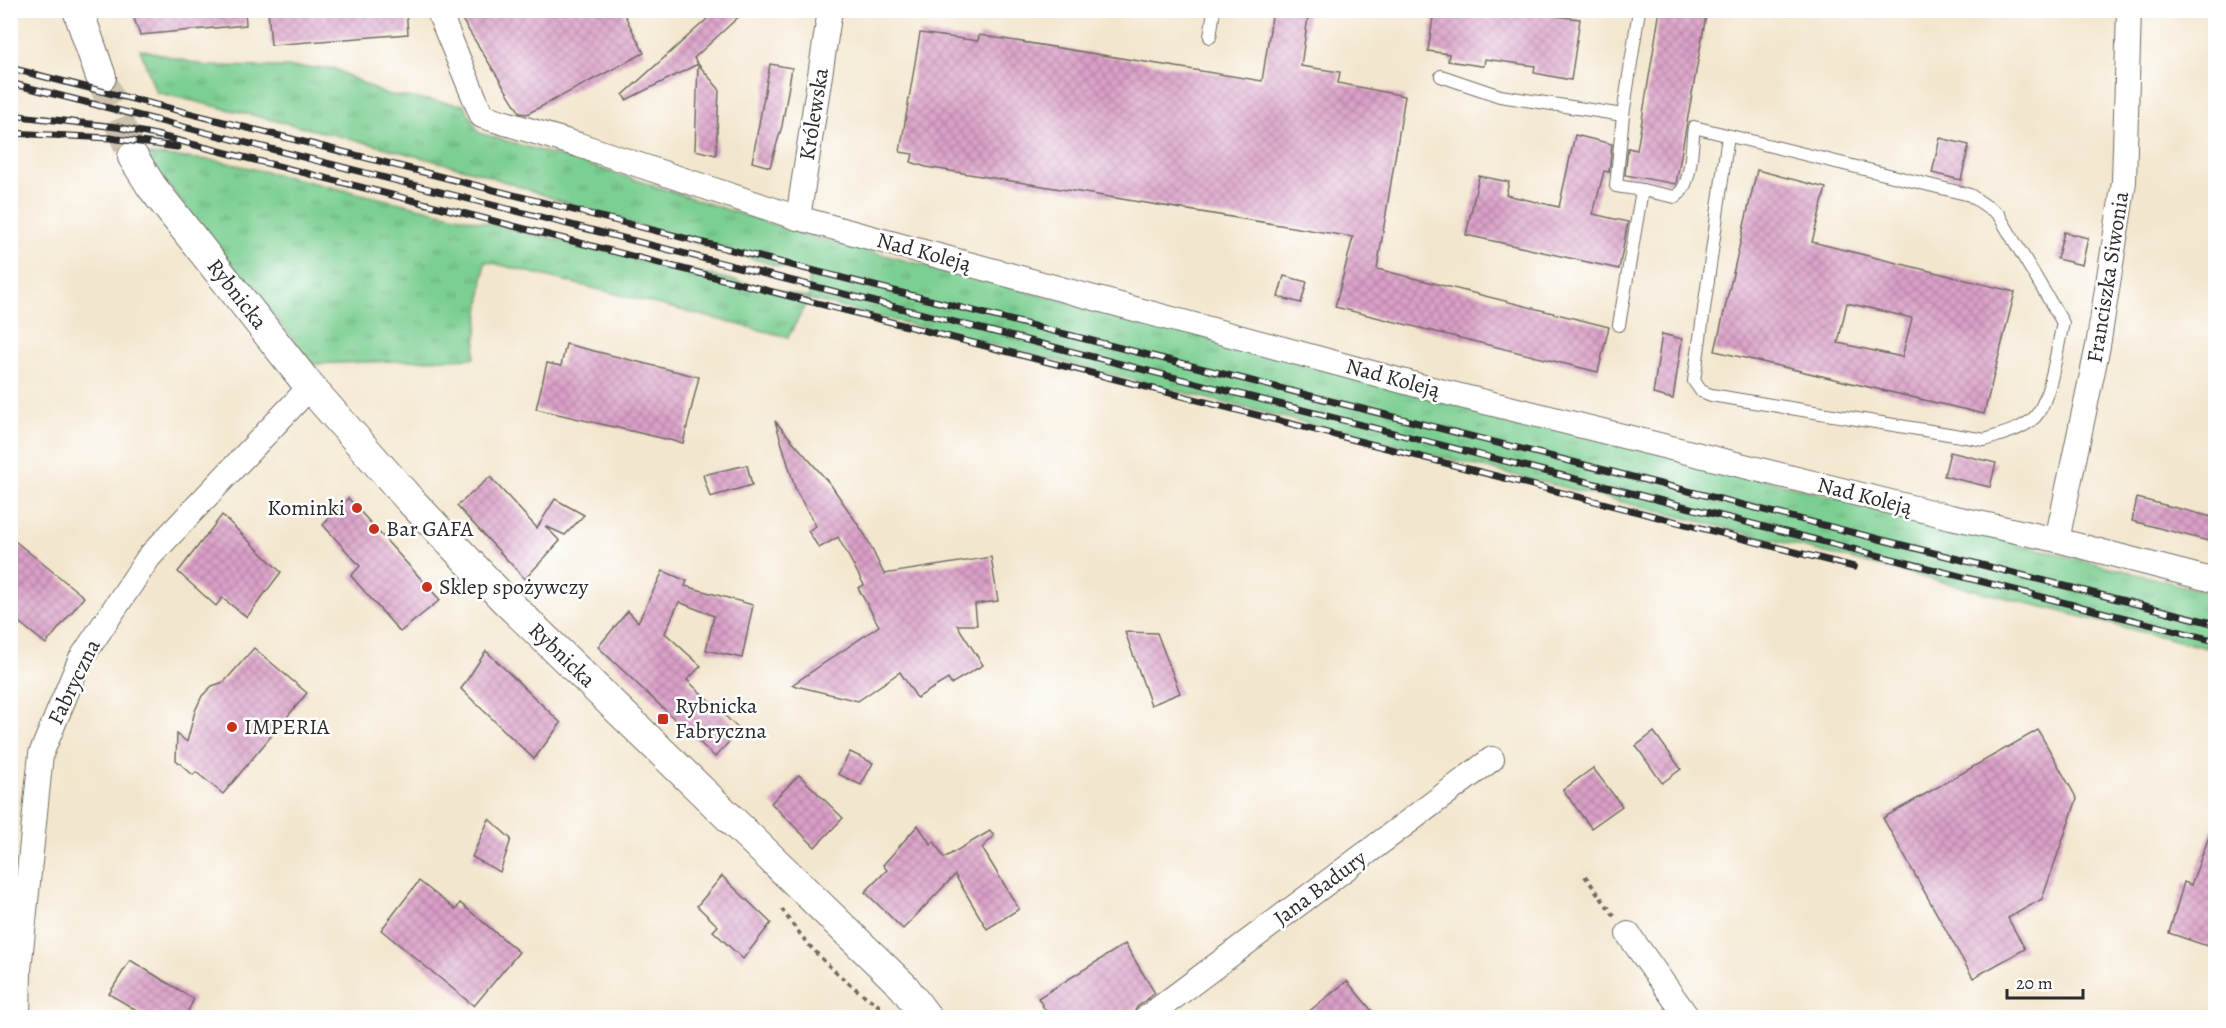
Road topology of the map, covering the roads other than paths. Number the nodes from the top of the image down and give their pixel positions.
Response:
1 (78, 10) edge
2 (438, 10) edge
3 (830, 10) edge
4 (1214, 10) edge
5 (1639, 10) edge
6 (2129, 10) edge
7 (1210, 37) dead end
8 (1441, 76) dead end
9 (101, 77) tunnel mouth
10 (1623, 115) junction
11 (1728, 136) junction
12 (133, 157) tunnel mouth
13 (1642, 190) junction
14 (798, 218) junction
15 (1618, 325) dead end
16 (310, 387) junction
17 (2057, 540) junction
18 (2216, 581) edge
19 (1492, 759) dead end
20 (1628, 934) road end
21 (18, 1017) edge
22 (927, 1017) edge
23 (1146, 1017) edge
24 (1688, 1017) edge

1 - 9 street
2 - 14 street, Nad Koleją
3 - 14 street, Królewska
4 - 7 lane
5 - 10 lane
6 - 17 street, Franciszka Siwonia
8 - 10 lane
10 - 13 lane
11 - 11 lane
11 - 13 lane
12 - 16 street, Rybnicka
13 - 15 lane
14 - 17 street, Nad Koleją
16 - 21 street, Fabryczna
16 - 22 street, Rybnicka
17 - 18 street, Nad Koleją
19 - 23 street, Jana Badury
20 - 24 street

